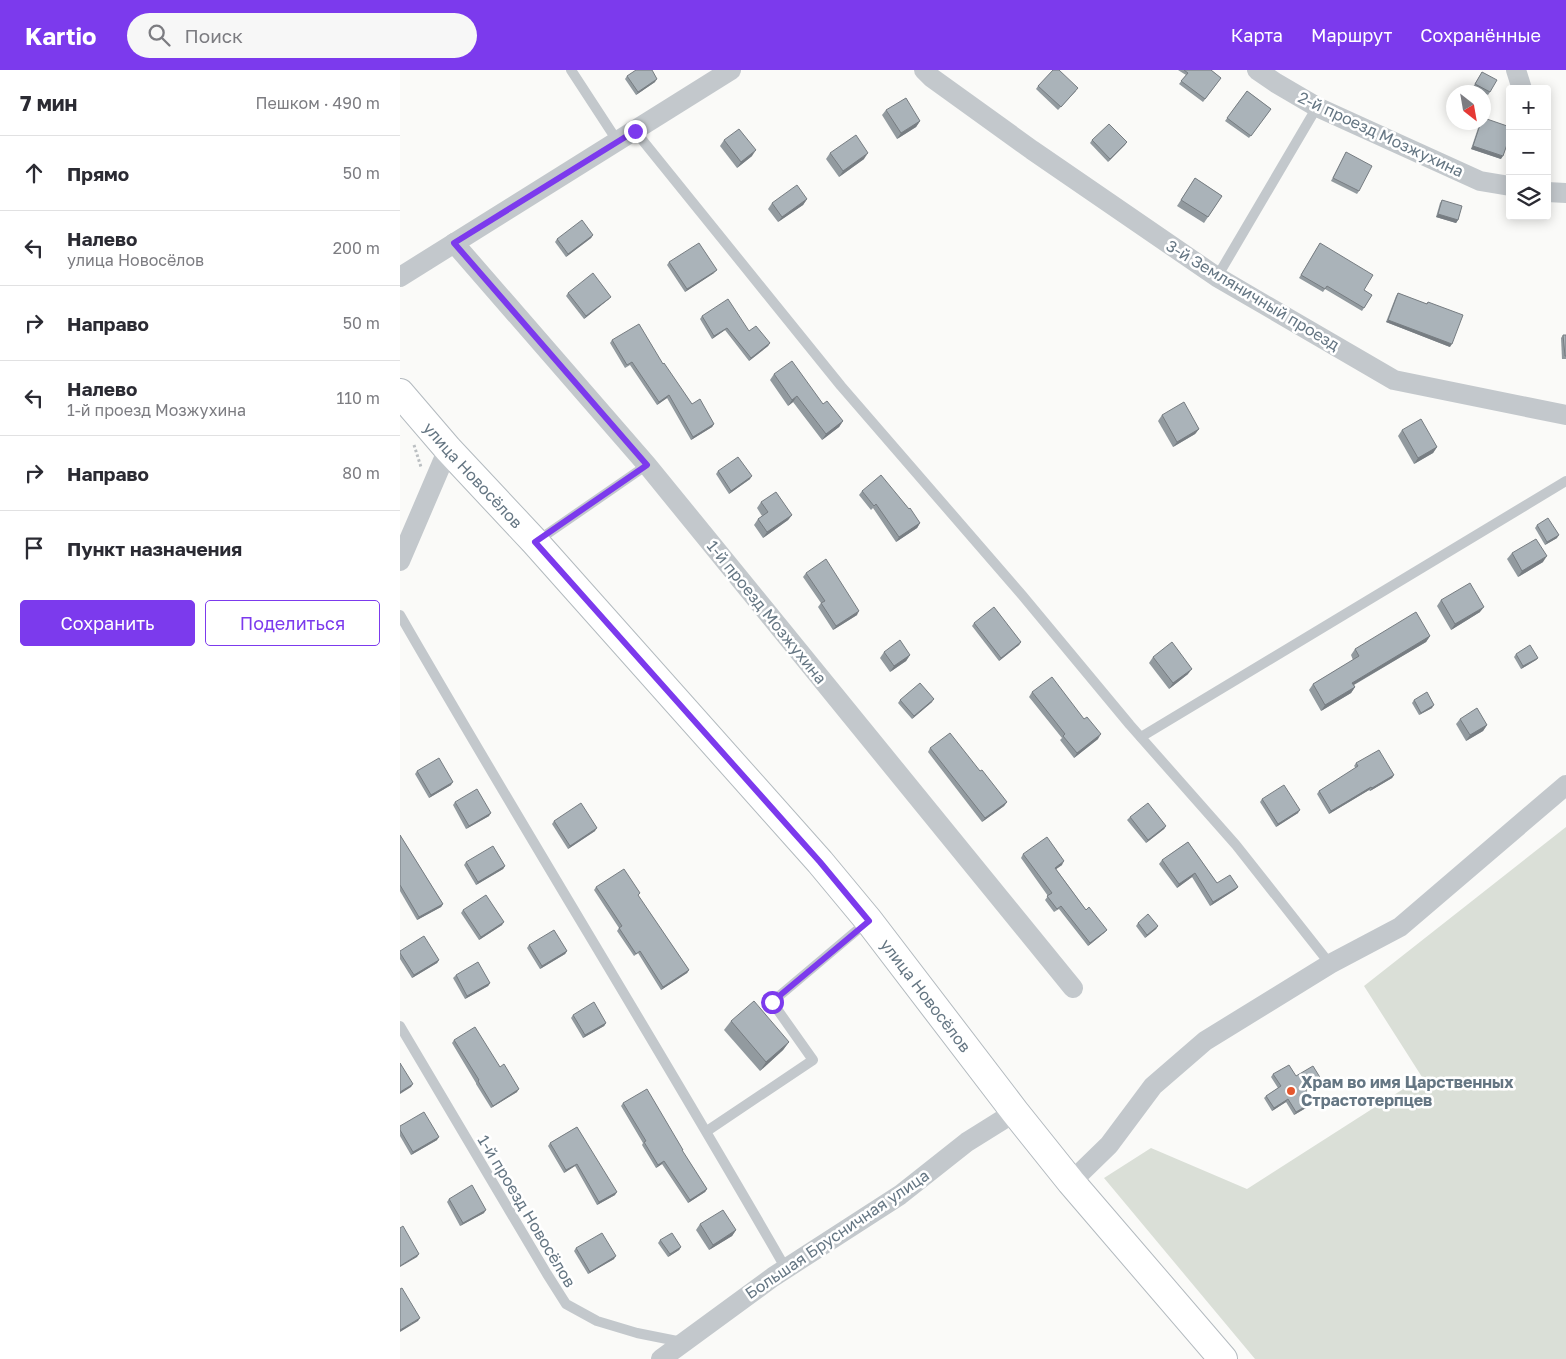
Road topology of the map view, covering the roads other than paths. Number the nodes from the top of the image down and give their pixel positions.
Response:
1 (571, 70) edge
2 (731, 70) edge
3 (924, 70) edge
4 (1257, 70) edge
5 (1516, 70) edge
6 (1521, 85) edge
7 (1317, 107) junction
8 (635, 131) junction
9 (618, 142) junction
10 (1506, 185) edge
11 (1551, 192) edge
12 (1566, 193) edge
13 (454, 243) junction
14 (400, 277) edge
15 (1217, 278) junction
16 (400, 393) edge
17 (1566, 415) edge
18 (448, 449) junction
19 (647, 465) junction
20 (1566, 481) edge
21 (535, 542) junction
22 (400, 561) edge
23 (400, 615) edge
24 (1141, 737) junction
25 (1566, 785) edge
26 (869, 921) junction
27 (1330, 964) junction
28 (1073, 988) dead end
29 (400, 1026) edge
30 (1014, 1112) junction
31 (707, 1131) junction
32 (1071, 1182) junction
33 (786, 1269) junction
34 (683, 1343) junction
35 (661, 1359) edge
36 (1222, 1359) edge

1 - 9 lane
2 - 8 street
3 - 15 street, 3-й Земляничный проезд
4 - 7 street, 2-й проезд Мозжухина
5 - 6 street
7 - 10 street, 2-й проезд Мозжухина
7 - 15 lane
8 - 9 street
8 - 24 lane
9 - 13 street
11 - 12 street
13 - 14 street
13 - 19 street, 1-й проезд Мозжухина
15 - 17 street, 3-й Земляничный проезд
16 - 18 street, улица Новосёлов
18 - 21 street, улица Новосёлов
18 - 22 street
19 - 21 lane
19 - 28 street, 1-й проезд Мозжухина
20 - 24 lane
21 - 26 street, улица Новосёлов
23 - 31 lane
24 - 27 lane
25 - 27 street
26 - 30 street, улица Новосёлов
26 - 31 lane
27 - 32 street
29 - 34 lane, 1-й проезд Новосёлов
30 - 32 street, улица Новосёлов
30 - 33 street, Большая Брусничная улица
31 - 33 lane
32 - 36 street, улица Новосёлов
33 - 34 street, Большая Брусничная улица
34 - 35 street, Большая Брусничная улица

